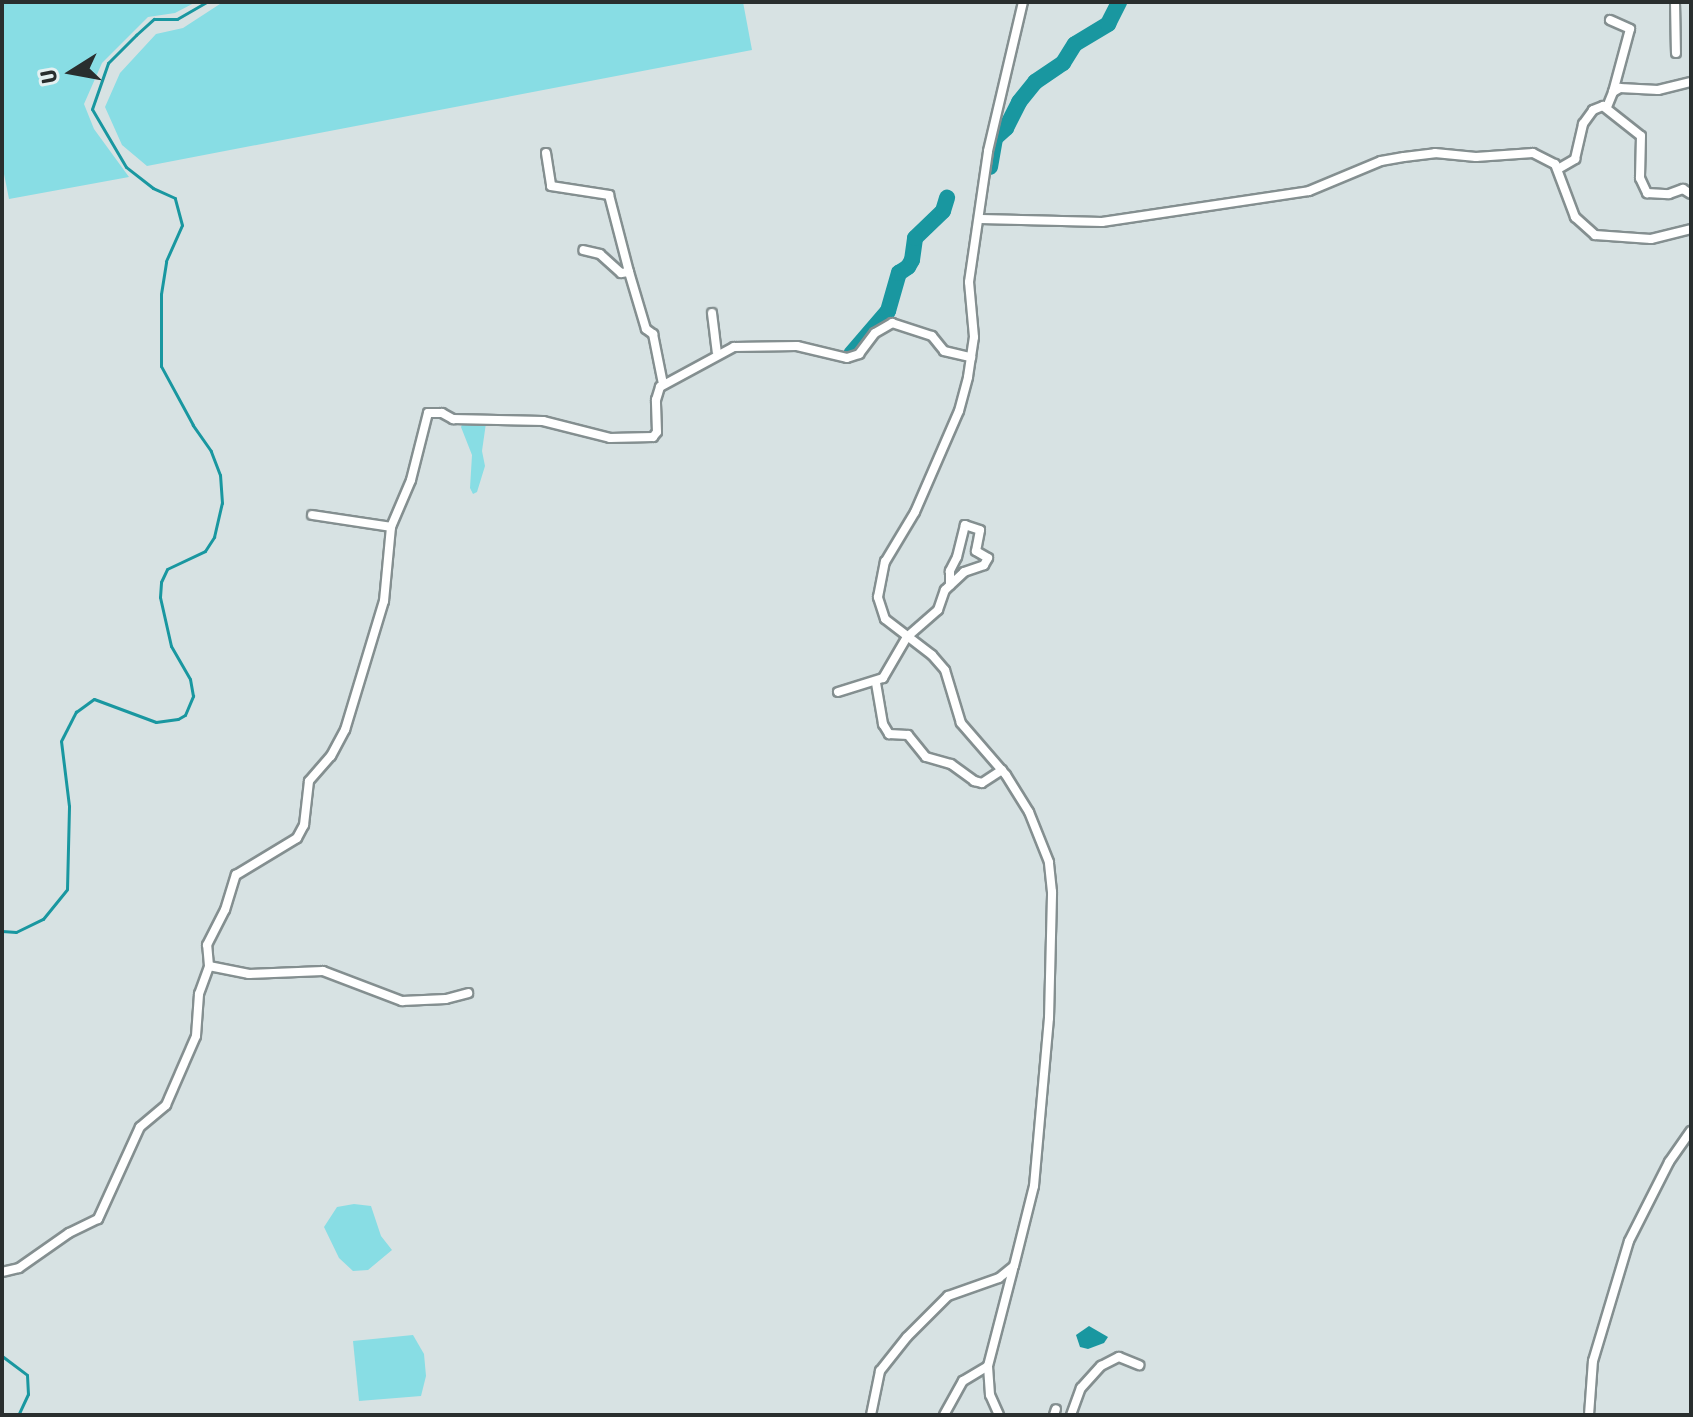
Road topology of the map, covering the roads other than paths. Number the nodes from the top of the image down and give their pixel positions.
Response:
1 (1023, 2) edge
2 (1675, 2) edge
3 (1610, 20) dead end
4 (1676, 53) dead end
5 (1691, 82) edge
6 (1613, 92) junction
7 (1607, 107) junction
8 (546, 153) dead end
9 (1558, 169) junction
10 (1691, 194) edge
11 (981, 219) junction
12 (1691, 229) edge
13 (583, 250) dead end
14 (629, 272) junction
15 (712, 313) dead end
16 (717, 352) junction
17 (971, 357) junction
18 (663, 384) junction
19 (312, 515) dead end
20 (391, 527) junction
21 (950, 585) junction
22 (907, 637) junction
23 (876, 683) junction
24 (838, 692) dead end
25 (1002, 770) junction
26 (209, 966) junction
27 (468, 993) dead end
28 (1691, 1131) edge
29 (1014, 1266) junction
30 (2, 1272) edge
31 (1139, 1365) dead end
32 (988, 1366) junction
33 (871, 1415) edge
34 (944, 1415) edge
35 (999, 1415) edge
36 (1071, 1415) edge
37 (1589, 1415) edge

1 - 11 street
2 - 4 street
3 - 6 street
5 - 6 street
6 - 7 street
7 - 9 street
7 - 10 street
8 - 14 street
9 - 11 street
9 - 12 street
11 - 17 street
13 - 14 street
14 - 18 street
15 - 16 street
16 - 17 street
16 - 18 street
17 - 22 street
18 - 20 street
19 - 20 street
20 - 26 street
21 - 21 street
21 - 22 street
22 - 23 street
22 - 25 street
23 - 24 street
23 - 25 street
25 - 29 street
26 - 27 street
26 - 30 street
28 - 37 street
29 - 32 street
29 - 33 street
31 - 36 street
32 - 34 street
32 - 35 street

